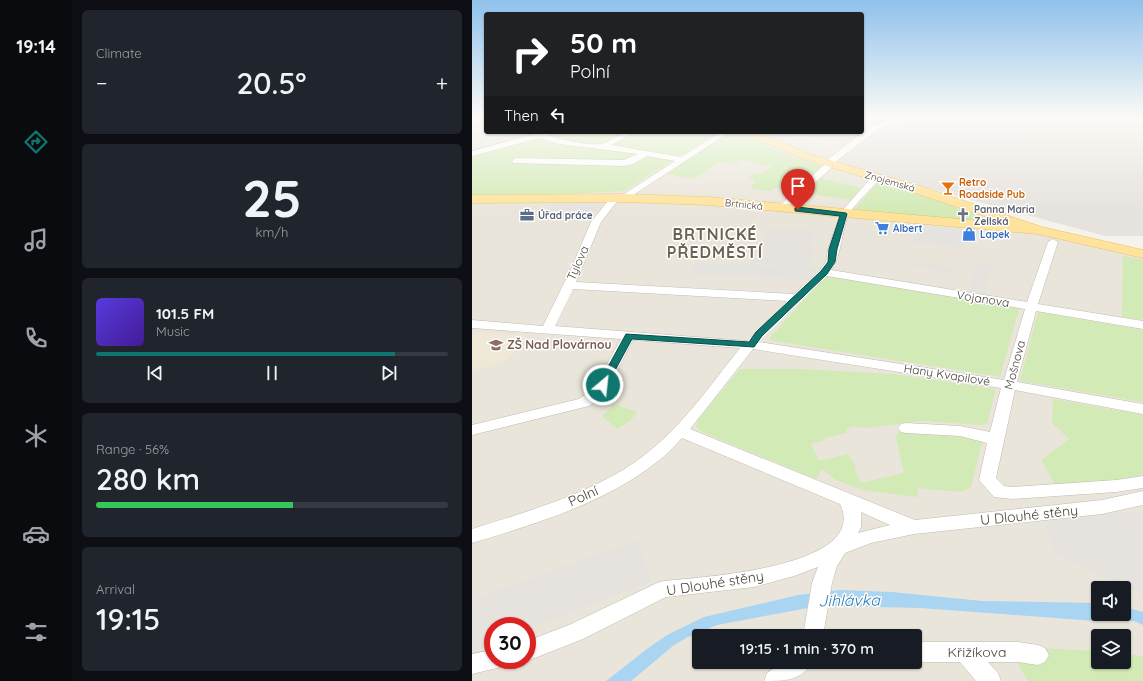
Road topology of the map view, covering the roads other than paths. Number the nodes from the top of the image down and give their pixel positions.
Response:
1 (487, 150) edge
2 (626, 150) edge
3 (699, 150) edge
4 (786, 150) edge
5 (846, 150) edge
6 (646, 153) junction
7 (472, 154) edge
8 (683, 160) junction
9 (516, 161) dead end
10 (830, 164) junction
11 (879, 178) junction
12 (472, 199) edge
13 (619, 199) junction
14 (782, 208) junction
15 (844, 214) junction
16 (988, 214) junction
17 (1008, 228) junction
18 (1038, 230) junction
19 (1053, 242) dead end
20 (1143, 254) edge
21 (824, 272) junction
22 (569, 285) junction
23 (796, 298) junction
24 (1031, 306) junction
25 (472, 324) edge
26 (1143, 325) edge
27 (547, 330) junction
28 (629, 336) junction
29 (751, 345) junction
30 (1010, 385) junction
31 (1143, 409) edge
32 (906, 428) dead end
33 (472, 430) edge
34 (680, 431) junction
35 (996, 439) junction
36 (1143, 482) edge
37 (994, 488) joint
38 (1143, 498) edge
39 (846, 499) junction
40 (914, 527) junction
41 (472, 536) edge
42 (838, 548) junction
43 (815, 629) edge
44 (536, 648) edge
45 (922, 652) edge
46 (966, 653) junction
47 (1038, 655) dead end
48 (484, 662) edge
49 (472, 664) edge
50 (791, 669) edge
51 (775, 681) edge
52 (990, 681) edge

1 - 7 street
2 - 6 street
3 - 8 street, Tylova
4 - 10 main road, Znojemská
5 - 10 street
6 - 8 street
6 - 9 street
8 - 13 street, Tylova
10 - 11 main road, Znojemská
10 - 14 street
11 - 15 street
11 - 16 main road, Znojemská
12 - 13 main road, Brtnická
13 - 14 main road, Brtnická
13 - 22 street, Tylova
14 - 15 main road, Brtnická
15 - 17 main road, Brtnická
15 - 21 street, Polní
16 - 17 main road, Znojemská
16 - 18 main road, Znojemská
17 - 18 main road, Brtnická
18 - 20 main road, Znojemská
19 - 24 street, Mošnova
21 - 23 street, Polní
21 - 24 street, Vojanova
22 - 23 street
22 - 27 street, Tylova
23 - 29 street, Polní
24 - 26 street, Vojanova
24 - 30 street, Mošnova
25 - 27 street
27 - 28 street
28 - 29 street
28 - 33 street
29 - 30 street, Hany Kvapilové
29 - 34 street, Polní
30 - 31 street, Hany Kvapilové
30 - 35 street, Mošnova
32 - 35 street
34 - 39 street
34 - 41 street, Polní
35 - 37 street, Mošnova
36 - 37 street, U Dlouhé stěny
38 - 40 street, U Dlouhé stěny
39 - 40 street, U Dlouhé stěny
39 - 42 street, U Dlouhé stěny
40 - 42 street, U Dlouhé stěny
42 - 43 street, U Dlouhé stěny
42 - 44 street, U Dlouhé stěny
45 - 46 street, Křižíkova
46 - 47 street, Křižíkova
46 - 52 street
48 - 49 street
50 - 51 street

